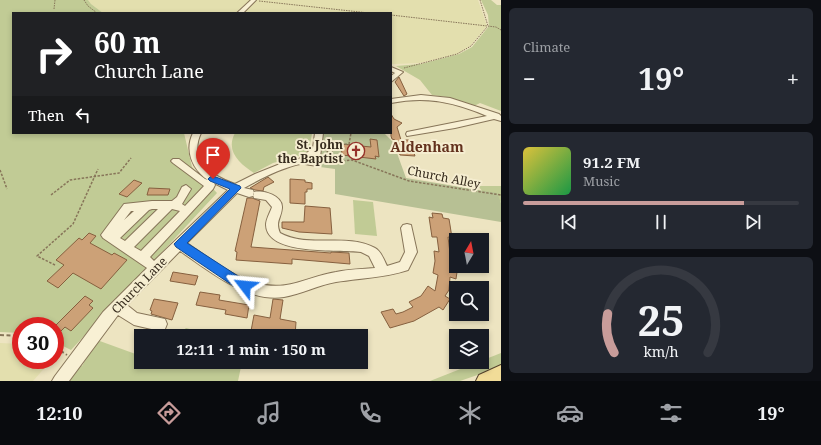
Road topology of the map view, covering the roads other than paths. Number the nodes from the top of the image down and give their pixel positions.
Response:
1 (254, 0) edge
2 (241, 12) edge
3 (392, 69) edge
4 (392, 79) edge
5 (392, 101) edge
6 (498, 118) edge
7 (197, 134) edge
8 (319, 134) edge
9 (410, 134) dead end
10 (176, 161) dead end
11 (210, 181) junction
12 (236, 188) junction
13 (186, 189) dead end
14 (172, 205) junction
15 (187, 211) junction
16 (407, 228) dead end
17 (179, 244) junction
18 (126, 247) junction
19 (142, 258) junction
20 (155, 268) junction
21 (383, 272) junction
22 (118, 306) junction
23 (160, 324) dead end
24 (501, 374) edge
25 (60, 381) edge
26 (486, 381) edge

1 - 2 street
3 - 4 street
5 - 6 street
6 - 9 street
7 - 11 street
8 - 12 street, Church Lane
10 - 11 street
11 - 12 street
11 - 15 street
12 - 17 street, Church Lane
12 - 21 street
13 - 14 street
14 - 15 street
14 - 18 street
14 - 18 street
15 - 19 street
16 - 21 street
17 - 20 street, Church Lane
17 - 21 street
18 - 19 street
19 - 20 street
20 - 22 street, Church Lane
22 - 23 street
22 - 25 street, Church Lane
24 - 26 main road

